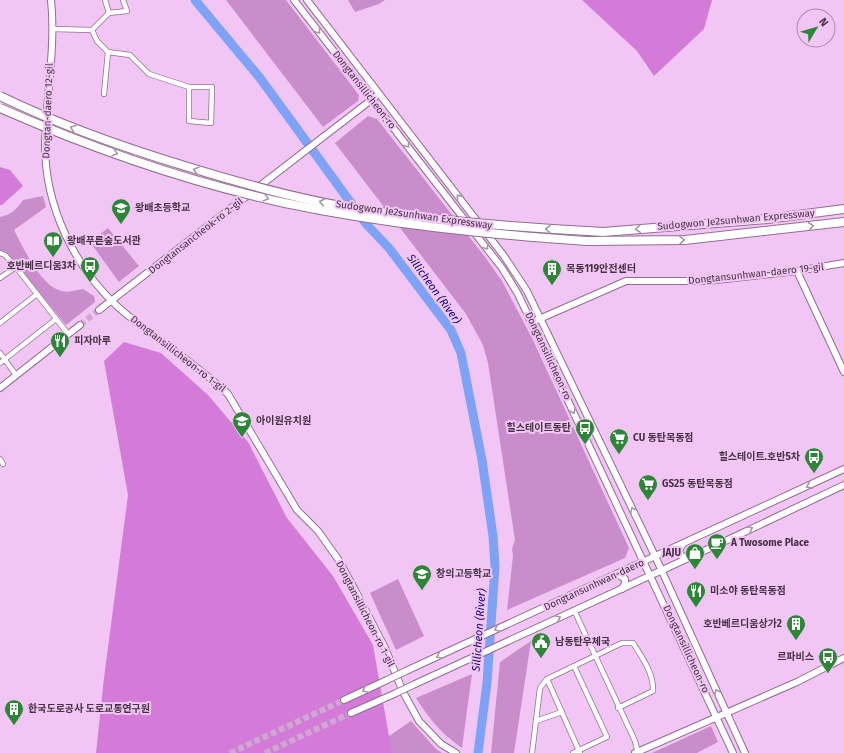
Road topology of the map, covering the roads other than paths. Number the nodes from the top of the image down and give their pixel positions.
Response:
1 (51, 0) edge
2 (105, 0) edge
3 (123, 0) edge
4 (294, 0) edge
5 (307, 0) edge
6 (109, 13) junction
7 (52, 29) junction
8 (92, 30) junction
9 (108, 52) junction
10 (362, 71) junction
11 (355, 78) junction
12 (189, 87) junction
13 (104, 94) dead end
14 (380, 94) junction
15 (0, 96) edge
16 (372, 100) junction
17 (0, 108) edge
18 (395, 114) junction
19 (388, 121) junction
20 (844, 209) edge
21 (844, 222) edge
22 (0, 253) edge
23 (844, 263) edge
24 (16, 267) junction
25 (797, 271) junction
26 (0, 278) edge
27 (527, 291) junction
28 (37, 294) junction
29 (518, 294) junction
30 (111, 300) junction
31 (99, 310) tunnel mouth
32 (56, 319) junction
33 (541, 319) junction
34 (0, 323) edge
35 (532, 323) junction
36 (80, 325) tunnel mouth
37 (68, 334) junction
38 (554, 347) junction
39 (544, 350) junction
40 (0, 353) edge
41 (5, 359) junction
42 (0, 362) edge
43 (844, 372) edge
44 (16, 375) junction
45 (0, 388) edge
46 (0, 459) edge
47 (3, 464) dead end
48 (844, 469) edge
49 (844, 485) edge
50 (639, 522) junction
51 (629, 527) junction
52 (684, 543) junction
53 (656, 556) junction
54 (689, 558) junction
55 (645, 561) junction
56 (662, 570) junction
57 (617, 574) junction
58 (652, 575) junction
59 (622, 588) junction
60 (676, 601) junction
61 (666, 606) junction
62 (574, 610) junction
63 (595, 656) junction
64 (844, 658) edge
65 (574, 666) junction
66 (547, 679) junction
67 (344, 700) tunnel mouth
68 (618, 708) junction
69 (562, 712) junction
70 (351, 713) tunnel mouth
71 (727, 713) junction
72 (717, 717) junction
73 (536, 721) junction
74 (580, 752) edge
75 (456, 753) edge
76 (532, 753) edge
77 (573, 753) edge
78 (636, 753) edge
79 (733, 753) edge
80 (745, 753) edge

1 - 7 main road, Dongtan-daero 12-gil
2 - 6 street
3 - 6 street
4 -> 11 main road, Dongtansillicheon-ro
5 - 10 main road, Dongtansillicheon-ro
6 - 8 street
7 - 8 street
7 - 30 main road, Dongtan-daero 12-gil
8 - 9 street
9 - 12 street
9 - 13 street
10 - 11 main road
10 - 14 main road, Dongtansillicheon-ro
11 - 16 main road, Dongtansillicheon-ro
12 - 12 street
14 - 16 main road
14 - 18 main road, Dongtansillicheon-ro
20 -> 15 highway, Sudogwon Je2sunhwan Expressway, bridge
16 - 19 main road, Dongtansillicheon-ro
16 - 30 main road, Dongtansancheok-ro 2-gil
17 -> 21 highway, Sudogwon Je2sunhwan Expressway, bridge
18 - 19 main road
27 -> 18 main road, Dongtansillicheon-ro
19 -> 29 main road, Dongtansillicheon-ro
22 - 24 street
23 - 25 main road, Dongtansunhwan-daero 19-gil
24 - 26 street
24 - 28 street
25 - 33 main road, Dongtansunhwan-daero 19-gil
25 - 43 main road
27 - 29 main road
27 - 33 main road, Dongtansillicheon-ro
28 - 32 street
28 - 34 street
29 - 35 main road, Dongtansillicheon-ro
30 - 31 main road, Dongtansancheok-ro 2-gil
30 - 75 main road, Dongtansillicheon-ro 1-gil
32 - 37 street
32 - 41 street
33 - 35 main road, Dongtansunhwan-daero 19-gil
33 - 38 main road, Dongtansillicheon-ro
35 - 39 main road, Dongtansillicheon-ro
36 - 37 main road
37 - 44 main road
38 - 39 main road
50 -> 38 main road, Dongtansillicheon-ro
39 -> 51 main road, Dongtansillicheon-ro
40 - 41 street
41 - 42 street
41 - 44 street
44 - 45 main road
46 - 47 street
48 -> 52 main road, Dongtansunhwan-daero
54 -> 49 main road, Dongtansunhwan-daero
50 - 51 main road
50 - 53 main road, Dongtansillicheon-ro
51 - 55 main road, Dongtansillicheon-ro
52 - 53 main road, Dongtansunhwan-daero
52 - 54 main road
53 - 55 main road, Dongtansunhwan-daero
53 - 56 main road, Dongtansillicheon-ro
54 - 56 main road, Dongtansunhwan-daero
55 - 57 main road, Dongtansunhwan-daero
55 - 58 main road, Dongtansillicheon-ro
56 - 58 main road, Dongtansunhwan-daero
56 - 60 main road, Dongtansillicheon-ro
57 - 59 main road
57 -> 67 main road, Dongtansunhwan-daero, bridge
58 - 59 main road, Dongtansunhwan-daero
58 - 61 main road, Dongtansillicheon-ro
59 - 62 main road, Dongtansunhwan-daero
60 - 61 main road
71 -> 60 main road, Dongtansillicheon-ro
61 - 72 main road, Dongtansillicheon-ro
62 - 63 street
70 -> 62 main road, Dongtansunhwan-daero, bridge
63 - 65 street
63 - 68 street
63 - 68 street
64 - 71 main road
65 - 66 street
65 - 74 street
66 - 69 street
66 - 73 street
68 - 78 street
69 - 73 street
69 - 74 street
71 - 72 main road
71 - 80 main road, Dongtansillicheon-ro
72 - 78 main road
72 - 79 main road, Dongtansillicheon-ro
73 - 76 street
74 - 77 street

